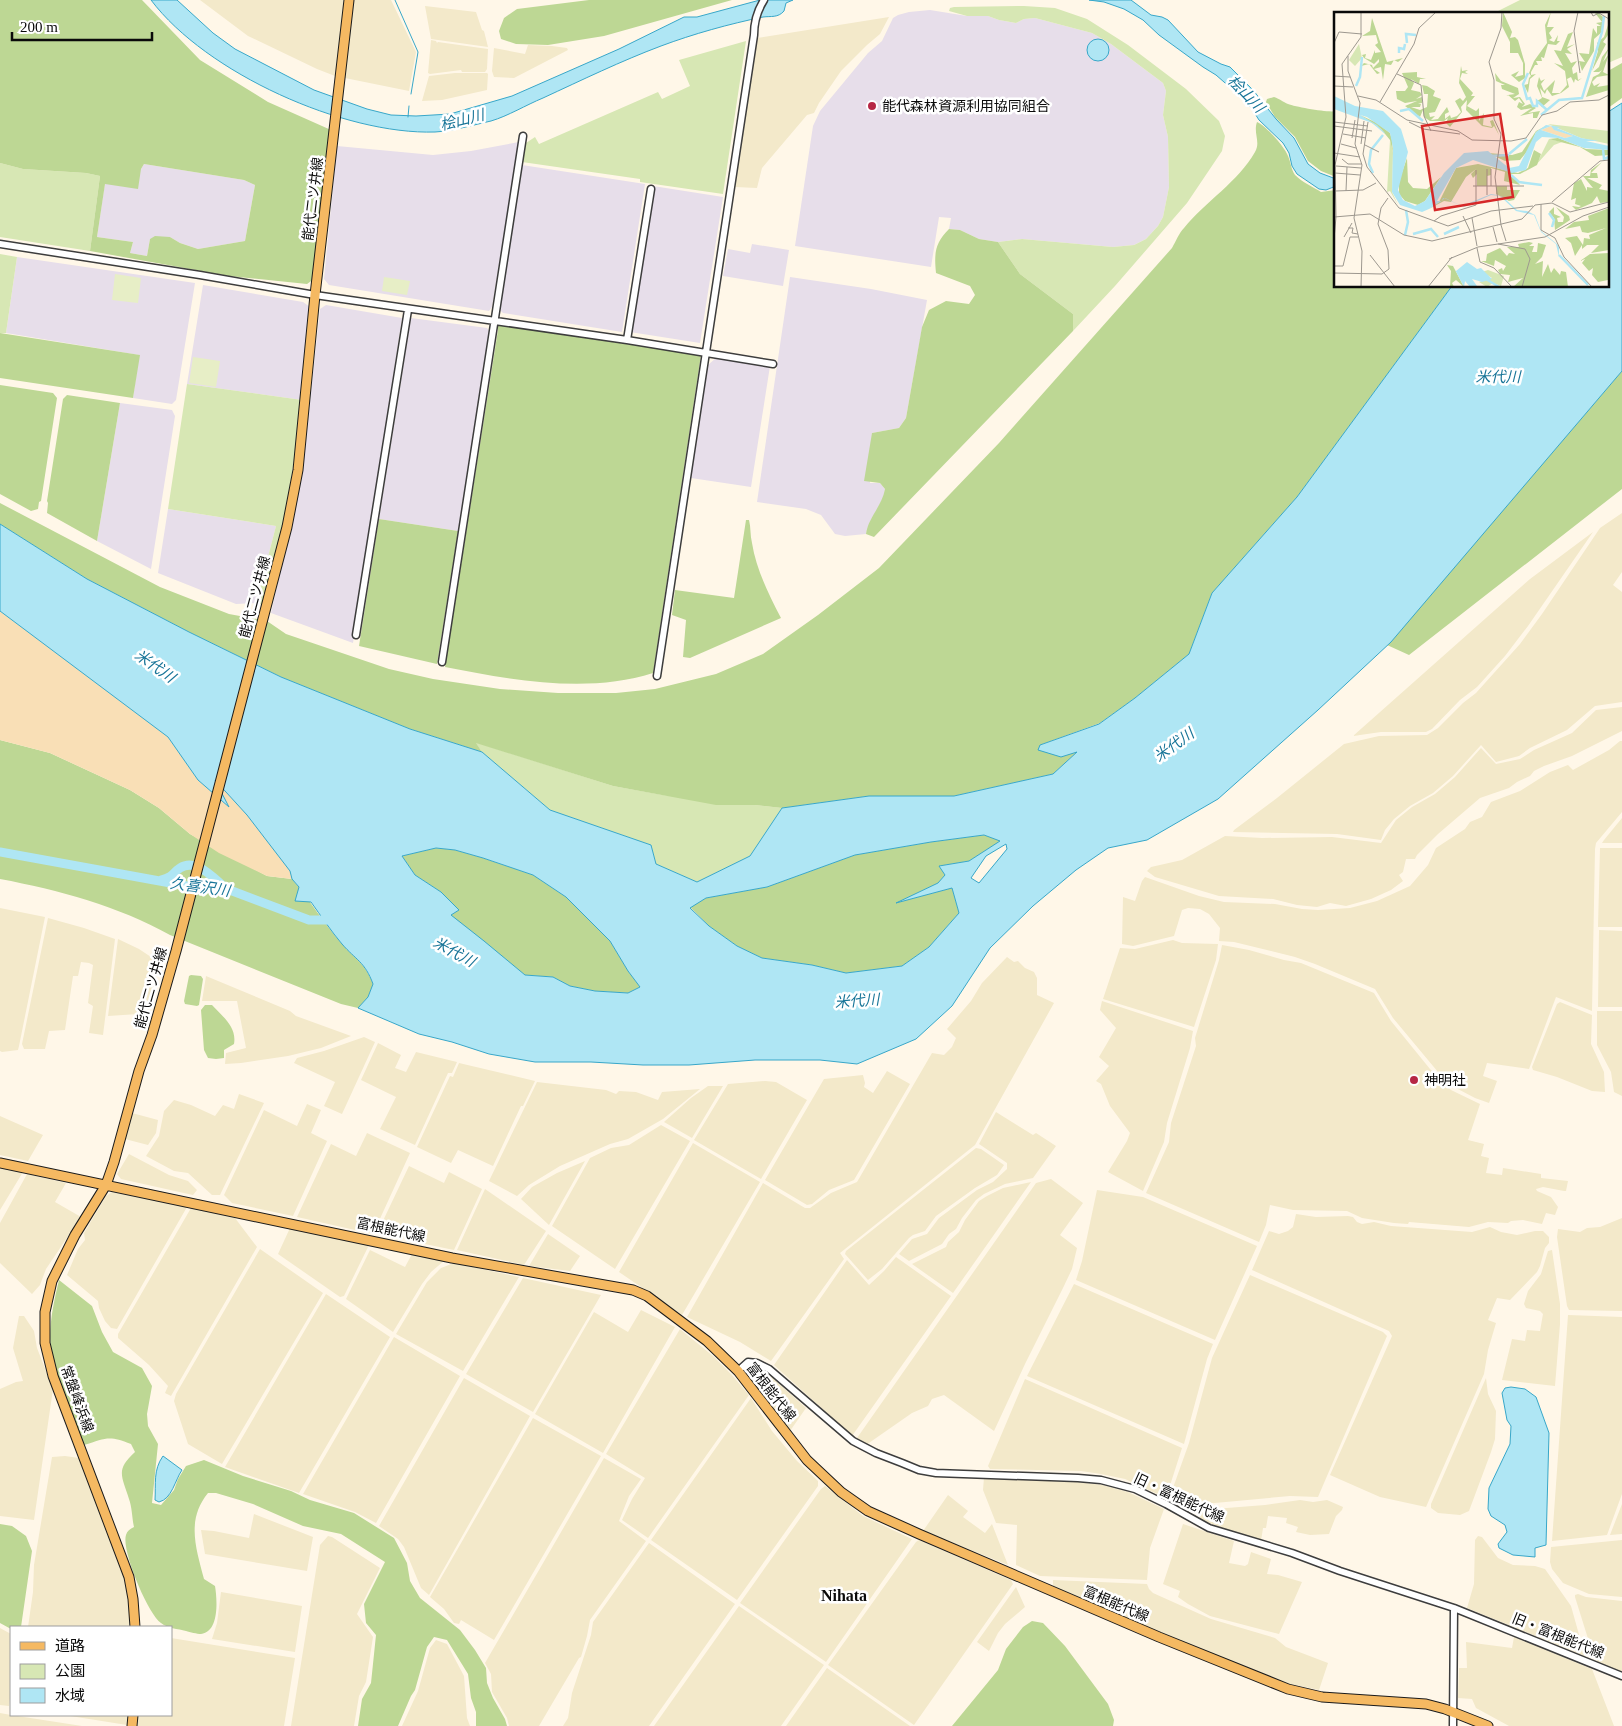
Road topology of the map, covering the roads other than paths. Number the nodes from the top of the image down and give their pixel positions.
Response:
1 (349, 0) edge
2 (764, 0) edge
3 (523, 136) dead end
4 (651, 188) dead end
5 (0, 244) edge
6 (315, 296) junction
7 (408, 310) junction
8 (495, 321) junction
9 (627, 340) junction
10 (706, 353) junction
11 (773, 364) dead end
12 (356, 635) dead end
13 (442, 662) dead end
14 (657, 676) dead end
15 (0, 1163) edge
16 (106, 1185) junction
17 (738, 1371) junction
18 (1454, 1608) junction
19 (135, 1626) edge
20 (1622, 1676) edge
21 (1453, 1712) junction
22 (1453, 1726) edge
23 (1488, 1726) edge

1 - 6 main road, 能代二ツ井線
2 - 10 street
3 - 8 street
4 - 9 street
5 - 6 street
6 - 7 street
6 - 16 main road, 能代二ツ井線
7 - 8 street
7 - 12 street
8 - 9 street
8 - 13 street
9 - 10 street
10 - 11 street
10 - 14 street
15 - 16 main road, 富根能代線
16 - 17 main road, 富根能代線
16 - 19 main road, 常盤峰浜線
17 - 18 street, 旧・富根能代線
17 - 21 main road, 富根能代線
18 - 20 street, 旧・富根能代線
18 - 21 street
21 - 22 street
21 - 23 main road, 富根能代線

